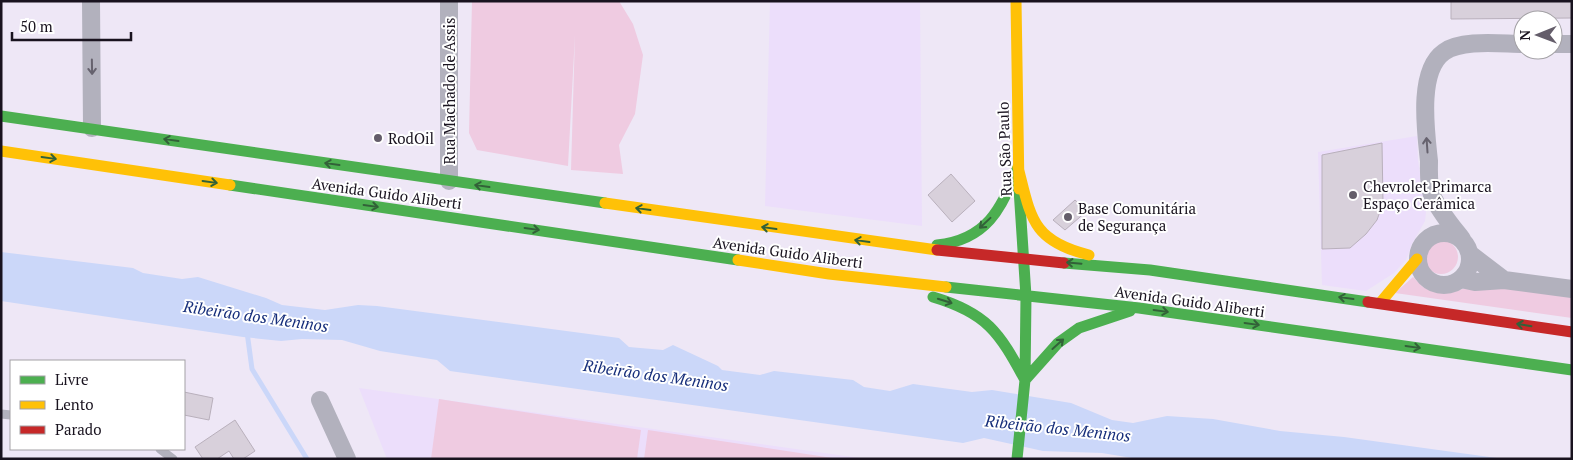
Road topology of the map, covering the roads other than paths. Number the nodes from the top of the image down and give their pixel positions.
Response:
1 (91, 1) edge
2 (449, 1) edge
3 (1016, 1) edge
4 (1513, 44) edge
5 (1, 116) edge
6 (92, 128) junction
7 (1, 151) edge
8 (1018, 167) junction
9 (449, 181) junction
10 (677, 238) dead end
11 (907, 247) junction
12 (1466, 247) junction
13 (672, 250) junction
14 (1417, 259) junction
15 (1024, 260) junction
16 (1150, 270) junction
17 (829, 274) junction
18 (1461, 279) junction
19 (1504, 280) junction
20 (1572, 289) edge
21 (1026, 296) junction
22 (1380, 303) junction
23 (1138, 308) junction
24 (1572, 332) edge
25 (1572, 370) edge
26 (1025, 385) junction
27 (320, 400) dead end
28 (161, 450) edge
29 (174, 459) edge
30 (347, 459) edge
31 (1016, 459) edge

1 -> 6 street
2 - 9 street, Rua Machado de Assis
3 - 8 main road, Rua São Paulo
12 -> 4 street
5 - 6 main road, Avenida Guido Aliberti
9 -> 6 main road, Avenida Guido Aliberti
7 -> 13 main road, Avenida Guido Aliberti
8 -> 11 main road
8 - 15 main road, Rua São Paulo
8 - 16 main road
11 -> 9 main road, Avenida Guido Aliberti
10 - 13 main road
11 - 15 main road, Avenida Guido Aliberti
12 - 14 street
12 - 18 street
12 - 19 street
13 - 17 main road, Avenida Guido Aliberti
14 - 18 street
14 - 22 main road
16 -> 15 main road, Avenida Guido Aliberti
15 - 21 main road, Rua São Paulo
22 -> 16 main road, Avenida Guido Aliberti
17 - 21 main road, Avenida Guido Aliberti
17 -> 26 main road
18 - 19 street
19 - 20 street
21 - 23 main road, Avenida Guido Aliberti
21 - 26 main road, Rua São Paulo
24 -> 22 main road, Avenida Guido Aliberti
23 -> 25 main road, Avenida Guido Aliberti
26 -> 23 main road
26 - 31 main road, Rua São Paulo
27 - 30 street
28 - 29 lane

